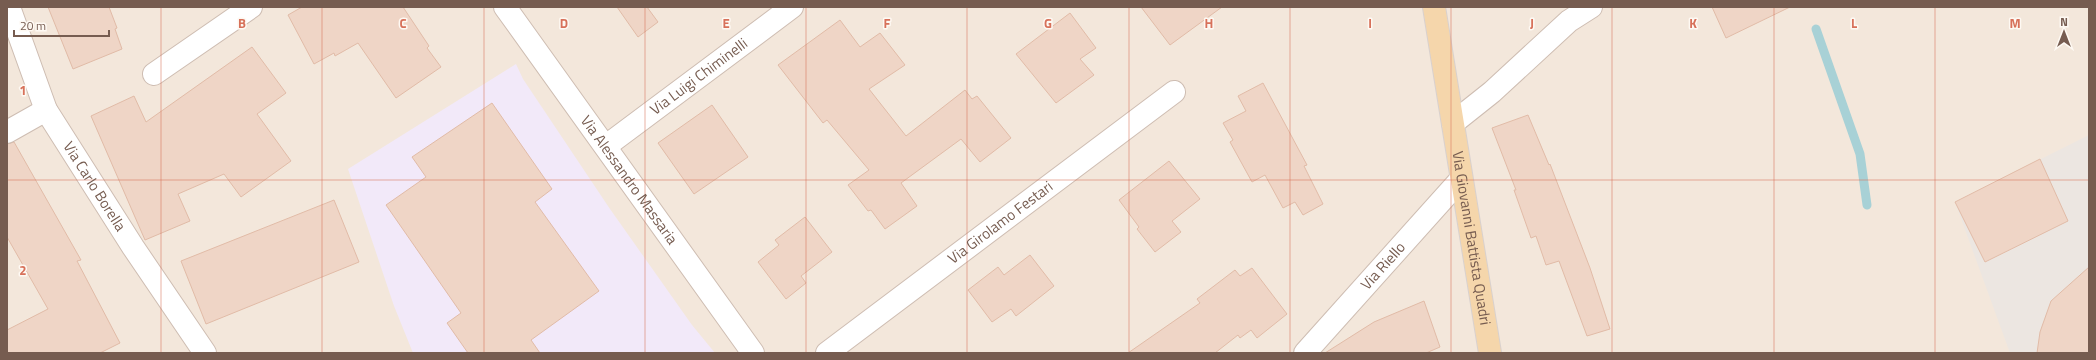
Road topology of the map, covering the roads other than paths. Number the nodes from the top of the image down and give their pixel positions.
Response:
1 (9, 7) edge
2 (251, 7) edge
3 (505, 7) edge
4 (792, 7) edge
5 (1434, 7) edge
6 (1591, 7) edge
7 (154, 74) dead end
8 (1174, 92) dead end
9 (46, 110) junction
10 (1453, 123) junction
11 (7, 132) edge
12 (606, 146) junction
13 (1461, 179) junction
14 (205, 353) edge
15 (753, 353) edge
16 (827, 353) edge
17 (1305, 353) edge
18 (1490, 353) edge

1 - 9 street, Via Carlo Borella
2 - 7 street
3 - 12 street, Via Alessandro Massaria
4 - 12 street, Via Luigi Chiminelli
5 - 10 main road, Via Giovanni Battista Quadri
6 - 10 street
8 - 16 street, Via Girolamo Festari
9 - 11 street
9 - 14 street, Via Carlo Borella
10 - 13 main road, Via Giovanni Battista Quadri
12 - 15 street, Via Alessandro Massaria
13 - 17 street, Via Riello
13 - 18 main road, Via Giovanni Battista Quadri

